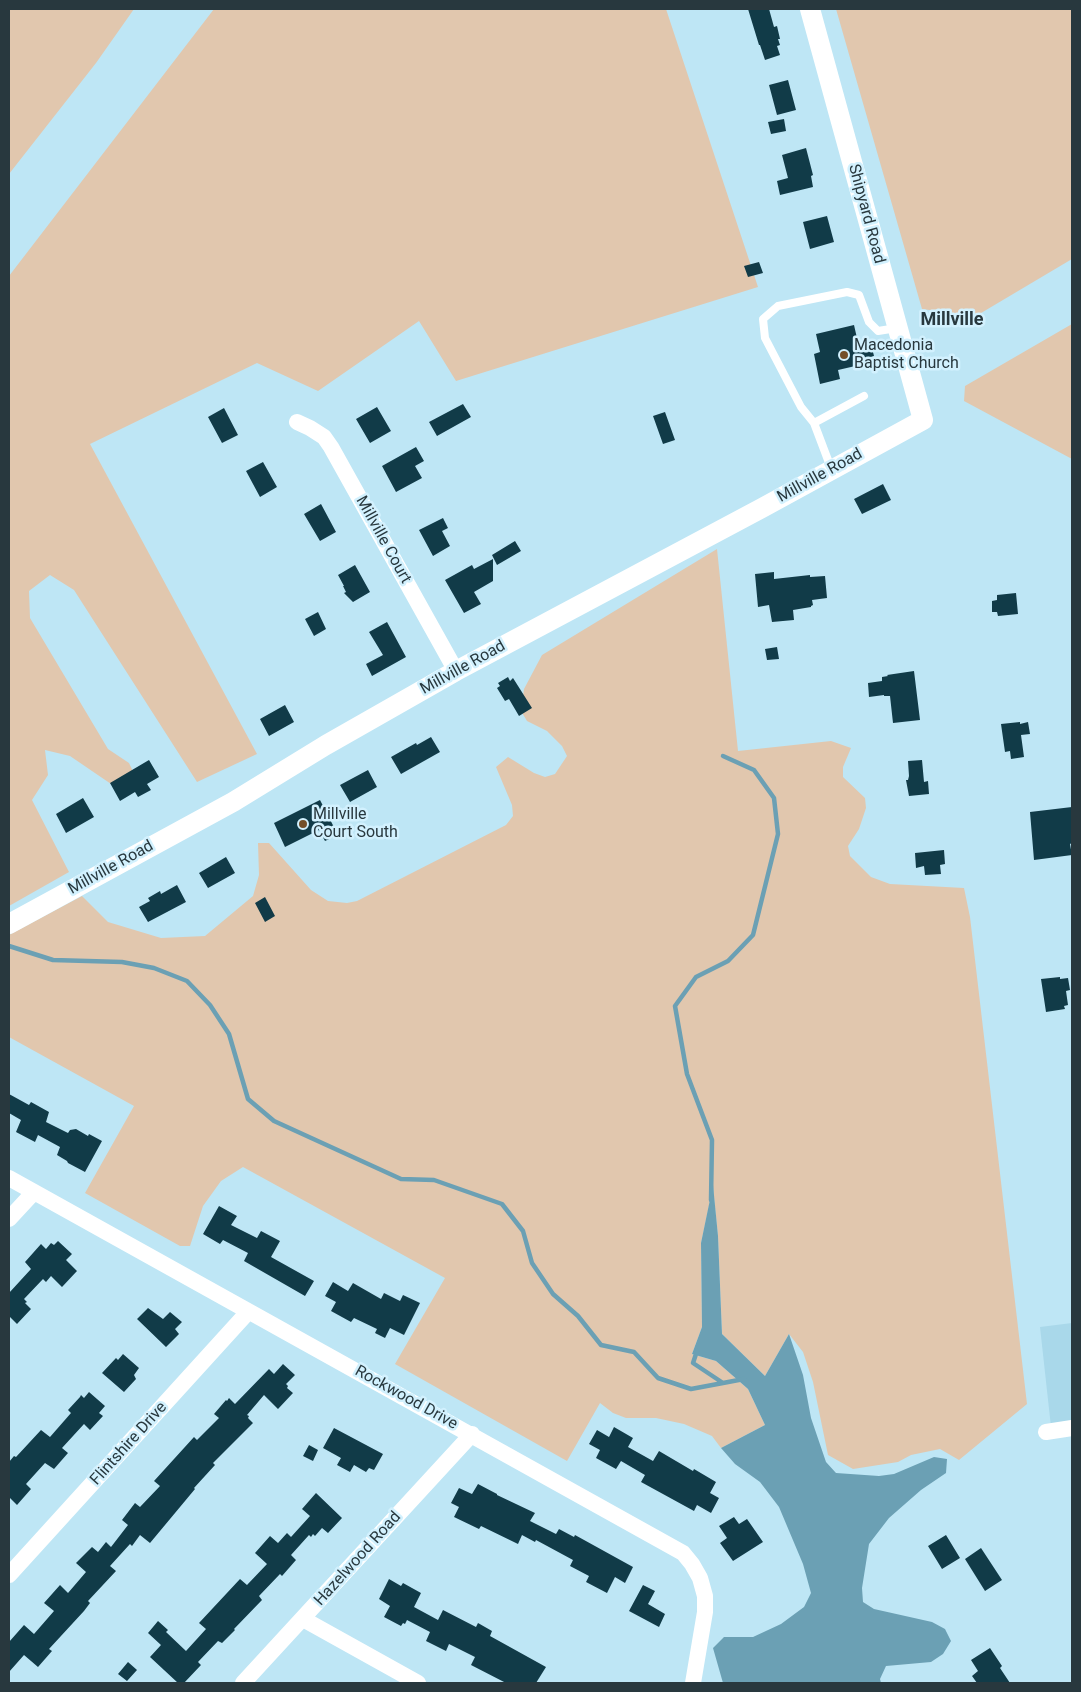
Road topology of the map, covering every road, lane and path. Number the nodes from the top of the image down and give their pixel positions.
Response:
1 (810, 9) edge
2 (897, 328) junction
3 (864, 396) dead end
4 (923, 420) joint
5 (297, 422) dead end
6 (814, 423) junction
7 (832, 470) junction
8 (456, 671) junction
9 (9, 924) edge
10 (9, 1178) edge
11 (34, 1192) junction
12 (9, 1220) edge
13 (248, 1312) junction
14 (1072, 1428) edge
15 (1046, 1432) dead end
16 (472, 1434) junction
17 (9, 1575) edge
18 (303, 1619) junction
19 (243, 1683) edge
20 (418, 1683) edge
21 (693, 1683) edge

1 - 2 street, Shipyard Road
2 - 4 street, Shipyard Road
2 - 6 lane
3 - 6 lane
4 - 7 street, Millville Road
5 - 8 street, Millville Court
6 - 7 lane
7 - 8 street, Millville Road
8 - 9 street, Millville Road
10 - 11 street, Rockwood Drive
11 - 12 street
11 - 13 street, Rockwood Drive
13 - 16 street, Rockwood Drive
13 - 17 street, Flintshire Drive
14 - 15 street
16 - 18 street, Hazelwood Road
16 - 21 street, Rockwood Drive
18 - 19 street, Hazelwood Road
18 - 20 street

